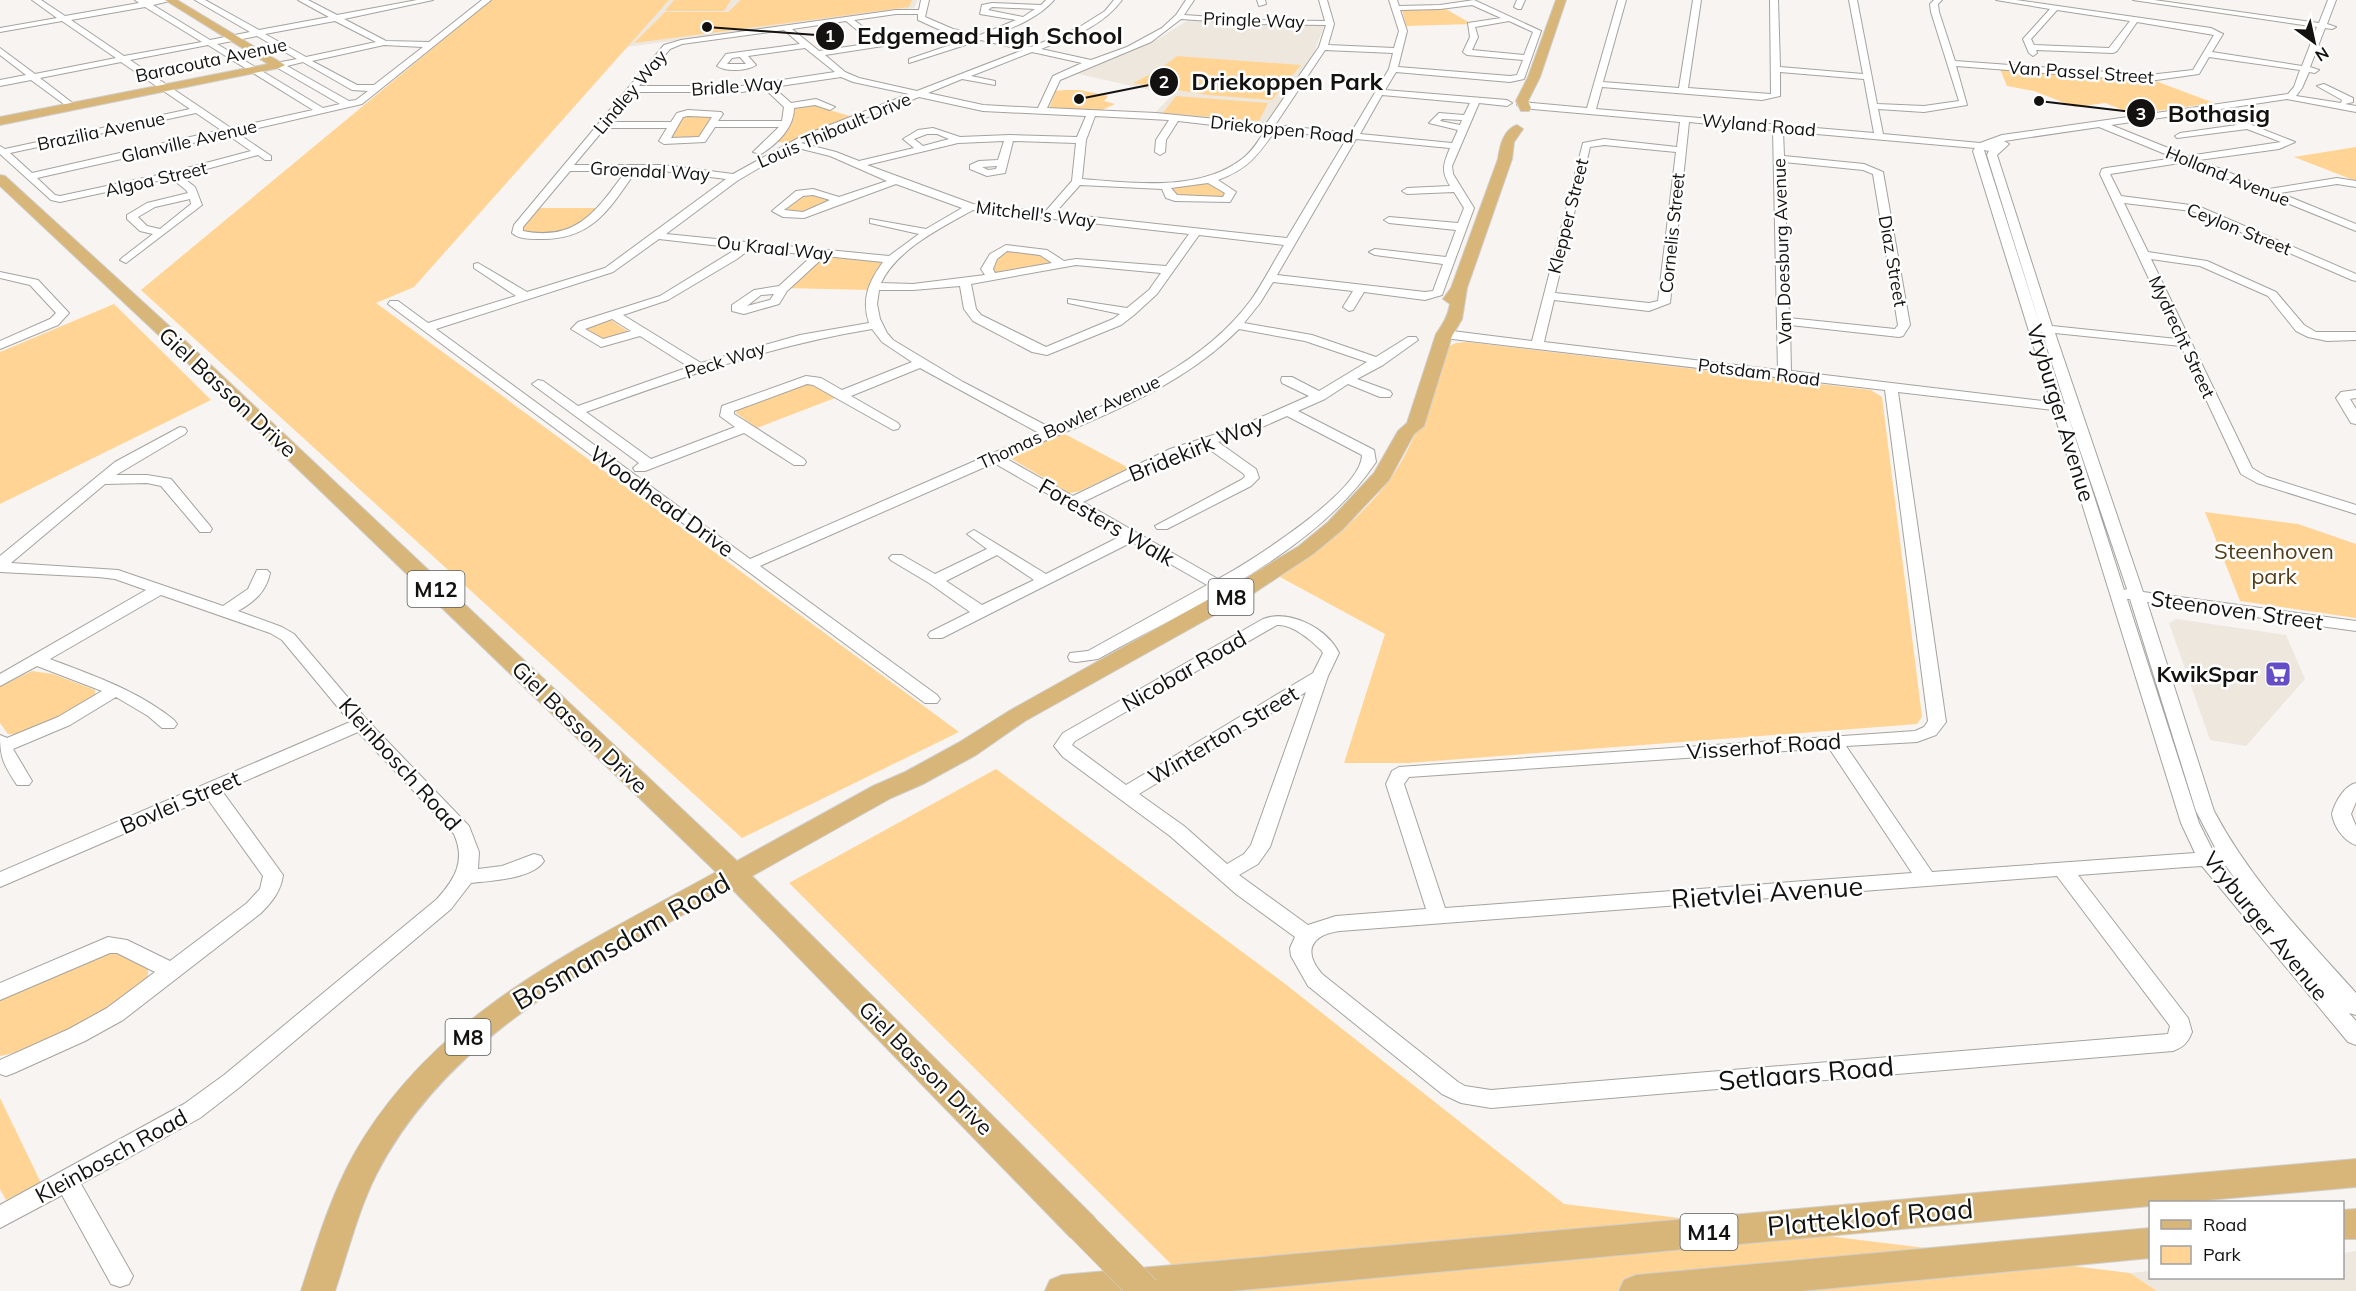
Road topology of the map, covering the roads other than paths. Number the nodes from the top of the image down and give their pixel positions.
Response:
1 (36, 0) edge
2 (170, 0) edge
3 (199, 0) edge
4 (302, 0) edge
5 (429, 0) edge
6 (487, 0) edge
7 (925, 0) edge
8 (1050, 0) edge
9 (1118, 0) edge
10 (1190, 0) edge
11 (1323, 0) edge
12 (1561, 0) edge
13 (1622, 0) edge
14 (1697, 0) edge
15 (1774, 0) edge
16 (1853, 0) edge
17 (1938, 0) edge
18 (2000, 0) edge
19 (2137, 0) edge
20 (2332, 0) edge
21 (2342, 0) edge
22 (1470, 1) edge
23 (143, 2) edge
24 (407, 2) edge
25 (1395, 4) edge
26 (1043, 7) junction
27 (2055, 8) junction
28 (921, 12) junction
29 (1179, 17) junction
30 (337, 18) junction
31 (63, 19) junction
32 (848, 19) junction
33 (1024, 19) junction
34 (1511, 19) junction
35 (2135, 19) junction
36 (1329, 23) junction
37 (2327, 26) junction
38 (786, 28) junction
39 (0, 30) edge
40 (258, 33) junction
41 (976, 37) junction
42 (234, 38) junction
43 (2327, 39) dead end
44 (209, 43) junction
45 (384, 43) junction
46 (430, 45) junction
47 (807, 45) junction
48 (1323, 47) junction
49 (2030, 47) junction
50 (1034, 50) junction
51 (0, 51) edge
52 (1398, 51) junction
53 (742, 54) dead end
54 (818, 54) junction
55 (2207, 54) junction
56 (1528, 58) junction
57 (123, 59) junction
58 (304, 59) junction
59 (2319, 60) dead end
60 (912, 61) dead end
61 (1093, 63) junction
62 (1952, 63) junction
63 (279, 65) junction
64 (1393, 69) junction
65 (1777, 69) junction
66 (2305, 69) junction
67 (255, 70) junction
68 (2040, 70) junction
69 (2315, 70) junction
70 (842, 74) junction
71 (33, 77) junction
72 (963, 77) junction
73 (1528, 77) junction
74 (1868, 77) junction
75 (0, 83) edge
76 (992, 83) dead end
77 (1600, 84) junction
78 (767, 86) junction
79 (2321, 86) dead end
80 (166, 88) junction
81 (377, 88) junction
82 (632, 89) junction
83 (1683, 90) junction
84 (1379, 92) junction
85 (2301, 94) junction
86 (917, 95) junction
87 (1474, 101) junction
88 (1507, 103) dead end
89 (2337, 103) junction
90 (1118, 104) dead end
91 (349, 105) junction
92 (789, 106) junction
93 (1525, 106) junction
94 (1872, 106) junction
95 (72, 107) junction
96 (830, 107) dead end
97 (2356, 107) edge
98 (198, 110) junction
99 (1591, 110) junction
100 (322, 111) junction
101 (1041, 111) junction
102 (1092, 112) junction
103 (2212, 112) junction
104 (1109, 113) junction
105 (1175, 118) junction
106 (1685, 119) junction
107 (0, 121) edge
108 (712, 124) junction
109 (784, 124) junction
110 (602, 125) junction
111 (674, 125) junction
112 (2104, 125) junction
113 (2248, 126) junction
114 (1270, 127) junction
115 (1778, 127) junction
116 (230, 131) junction
117 (1353, 136) junction
118 (1879, 136) junction
119 (2180, 136) dead end
120 (1010, 138) junction
121 (958, 140) junction
122 (1081, 140) junction
123 (792, 144) junction
124 (1455, 146) junction
125 (1981, 146) junction
126 (920, 148) junction
127 (1995, 149) junction
128 (1681, 150) junction
129 (2, 151) edge
130 (1160, 152) dead end
131 (1779, 159) junction
132 (2187, 159) junction
133 (860, 164) junction
134 (1002, 164) dead end
135 (566, 168) junction
136 (633, 168) junction
137 (718, 174) junction
138 (173, 175) junction
139 (29, 177) junction
140 (734, 177) junction
141 (1208, 178) junction
142 (0, 179) edge
143 (896, 181) junction
144 (1077, 182) junction
145 (2356, 184) edge
146 (1165, 185) junction
147 (1458, 189) junction
148 (1407, 191) dead end
149 (2269, 193) junction
150 (194, 195) junction
151 (2116, 199) junction
152 (839, 200) junction
153 (971, 207) junction
154 (1047, 216) junction
155 (1389, 220) dead end
156 (874, 221) dead end
157 (1462, 227) junction
158 (2356, 228) edge
159 (161, 232) junction
160 (926, 232) junction
161 (1196, 232) junction
162 (657, 236) junction
163 (1290, 242) junction
164 (748, 245) junction
165 (1375, 252) dead end
166 (822, 253) junction
167 (2145, 255) junction
168 (126, 260) dead end
169 (893, 260) junction
170 (1450, 261) junction
171 (1061, 264) junction
172 (478, 266) dead end
173 (1169, 270) junction
174 (0, 275) edge
175 (993, 278) junction
176 (1269, 278) junction
177 (2356, 278) edge
178 (965, 282) junction
179 (874, 286) junction
180 (782, 289) dead end
181 (1360, 289) junction
182 (1548, 296) junction
183 (526, 297) junction
184 (1072, 301) dead end
185 (394, 304) dead end
186 (1349, 307) dead end
187 (1130, 312) junction
188 (614, 315) junction
189 (1784, 321) junction
190 (877, 325) junction
191 (1237, 325) junction
192 (2034, 327) junction
193 (426, 328) junction
194 (2049, 328) junction
195 (641, 332) junction
196 (1444, 334) junction
197 (2356, 336) edge
198 (1412, 340) dead end
199 (2183, 343) junction
200 (0, 345) edge
201 (1537, 345) junction
202 (1379, 362) junction
203 (921, 363) junction
204 (698, 368) junction
205 (1785, 375) junction
206 (1287, 380) dead end
207 (1348, 380) junction
208 (538, 384) dead end
209 (1891, 387) junction
210 (2356, 393) edge
211 (1385, 394) dead end
212 (841, 395) junction
213 (1320, 396) junction
214 (2058, 407) junction
215 (2073, 409) junction
216 (577, 411) junction
217 (1288, 411) junction
218 (2356, 420) edge
219 (893, 426) dead end
220 (746, 427) junction
221 (180, 431) dead end
222 (1050, 433) junction
223 (1207, 441) junction
224 (994, 457) junction
225 (799, 462) dead end
226 (649, 464) junction
227 (624, 474) junction
228 (100, 480) junction
229 (1072, 501) junction
230 (2356, 510) edge
231 (1162, 526) dead end
232 (205, 529) dead end
233 (974, 534) dead end
234 (1132, 536) junction
235 (998, 549) junction
236 (897, 558) dead end
237 (748, 565) junction
238 (0, 566) edge
239 (262, 573) dead end
240 (935, 580) junction
241 (1045, 580) junction
242 (1219, 586) junction
243 (158, 590) junction
244 (2119, 598) junction
245 (2138, 601) junction
246 (225, 612) junction
247 (981, 612) junction
248 (2356, 626) edge
249 (936, 636) dead end
250 (2356, 636) edge
251 (1076, 657) dead end
252 (36, 660) junction
253 (1320, 676) junction
254 (0, 681) edge
255 (114, 691) junction
256 (931, 699) dead end
257 (168, 724) dead end
258 (361, 724) junction
259 (1834, 742) junction
260 (2, 743) edge
261 (23, 781) dead end
262 (211, 789) junction
263 (2356, 789) edge
264 (1125, 794) junction
265 (2356, 838) edge
266 (2207, 859) junction
267 (2230, 859) junction
268 (534, 861) dead end
269 (2064, 871) junction
270 (1226, 874) junction
271 (735, 875) junction
272 (465, 877) junction
273 (0, 880) edge
274 (1927, 880) junction
275 (1438, 916) junction
276 (1307, 935) junction
277 (171, 971) junction
278 (0, 992) edge
279 (2356, 1007) edge
280 (2356, 1036) edge
281 (6, 1067) dead end
282 (2356, 1173) edge
283 (68, 1181) junction
284 (0, 1217) edge
285 (2149, 1243) edge
286 (120, 1276) dead end
287 (318, 1291) edge
288 (1062, 1291) edge
289 (1144, 1291) edge
290 (1636, 1291) edge

1 - 31 street
2 - 23 street
2 - 42 main road
3 - 40 street
4 - 30 street
5 - 24 street
6 - 46 street, Glanville Avenue
7 - 28 street
8 - 26 street
9 - 50 street, Louis Thibault Drive
10 - 29 street
11 - 36 street
12 - 73 main road, Bosmansdam Road / M8
13 - 77 street
14 - 83 street
15 - 65 street
16 - 74 street
17 - 62 street
18 - 27 street
19 - 37 street
20 - 37 street
21 - 37 street
22 - 25 street
22 - 34 street
23 - 31 street
23 - 44 street
24 - 30 street
25 - 52 street, Thomas Bowler Avenue
26 - 33 street
26 - 33 street
27 - 35 street
27 - 49 street
28 - 32 street, Lindley Way
28 - 41 street
29 - 36 street, Pringle Way
29 - 61 street
30 - 40 street
30 - 45 street
31 - 39 street
31 - 57 street
32 - 38 street, Lindley Way
32 - 54 street
33 - 41 street
34 - 56 street
34 - 56 street
35 - 49 street
35 - 55 street
36 - 48 street
37 - 43 street
37 - 66 street
38 - 47 street
38 - 82 street, Lindley Way
40 - 42 street
40 - 58 street
41 - 50 street
41 - 60 street
42 - 44 street
42 - 63 main road
44 - 57 street
44 - 67 street
45 - 46 street, Baracouta Avenue
45 - 58 street, Baracouta Avenue
46 - 81 street, Glanville Avenue
47 - 53 street
47 - 54 street
48 - 52 street
48 - 114 street
49 - 68 street
50 - 61 street
50 - 72 street, Louis Thibault Drive
51 - 71 street
52 - 64 street, Thomas Bowler Avenue
54 - 70 street
55 - 66 street
55 - 68 street, Van Passel Street
56 - 73 street
57 - 71 street
57 - 80 street
58 - 63 street, Baracouta Avenue
58 - 81 street
59 - 69 street
61 - 101 street
62 - 68 street, Van Passel Street
62 - 94 street
63 - 67 main road, Baracouta Avenue
63 - 91 street
64 - 73 street
64 - 84 street, Thomas Bowler Avenue
65 - 74 street
65 - 83 street
66 - 69 street
66 - 85 street
67 - 80 main road, Baracouta Avenue
67 - 100 street
69 - 85 street
70 - 78 street, Bridle Way
70 - 86 street, Driekoppen Road
71 - 75 street
71 - 95 street
72 - 76 street
72 - 86 street, Louis Thibault Drive
73 - 93 main road, Bosmansdam Road / M8
74 - 94 street
77 - 83 street
77 - 99 street
78 - 82 street, Bridle Way
78 - 92 street
79 - 89 street
80 - 95 main road, Baracouta Avenue
80 - 98 street
81 - 91 street, Glanville Avenue
82 - 110 street, Lindley Way
84 - 87 street
84 - 117 street, Thomas Bowler Avenue
85 - 89 street
85 - 97 street
85 - 103 street
85 - 112 street
86 - 101 street, Driekoppen Road
86 - 123 street, Louis Thibault Drive
87 - 88 street
87 - 124 street
89 - 97 street
90 - 104 street
91 - 100 street, Glanville Avenue
92 - 96 street
92 - 109 street
93 - 99 street, Wyland Road
93 - 196 main road, Bosmansdam Road / M8
94 - 118 street
95 - 107 main road, Baracouta Avenue
98 - 116 street
98 - 129 street, Brazilia Avenue
99 - 106 street, Wyland Road
100 - 116 street, Glanville Avenue
101 - 102 street, Driekoppen Road
102 - 104 street, Driekoppen Road
102 - 122 street
103 - 112 street
103 - 113 street
104 - 105 street, Driekoppen Road
105 - 114 street, Driekoppen Road
105 - 130 street
106 - 115 street, Wyland Road
106 - 128 street, Cornelis Street
108 - 109 street
108 - 111 street
108 - 111 street
109 - 137 street
110 - 111 street
110 - 135 street, Lindley Way
112 - 125 street
112 - 127 street
112 - 132 street, Holland Avenue
113 - 119 street
113 - 132 street
114 - 117 street, Driekoppen Road
114 - 141 street
115 - 118 street, Wyland Road
115 - 131 street, Van Doesburg Avenue
116 - 138 street, Algoa Street
116 - 139 street, Glanville Avenue
117 - 124 street, Driekoppen Road
117 - 163 street, Thomas Bowler Avenue
118 - 125 street, Wyland Road
120 - 121 street
120 - 122 street
120 - 134 street
121 - 126 street
121 - 126 street
122 - 144 street
123 - 133 street, Mitchell's Way
123 - 140 street, Louis Thibault Drive
124 - 147 street
125 - 127 street, Wyland Road
125 - 192 street, Vryburger Avenue
126 - 133 street
127 - 194 street, Vryburger Avenue
128 - 182 street, Klepper Street
128 - 182 street, Cornelis Street
129 - 139 street
131 - 189 street, Van Doesburg Avenue
131 - 189 street, Diaz Street
132 - 149 street, Holland Avenue
132 - 151 street, Mydrecht Street
133 - 143 street, Mitchell's Way
135 - 136 street, Groendal Way
135 - 136 street, Lindley Way
136 - 137 street, Groendal Way
137 - 140 street, Groendal Way
138 - 139 street, Algoa Street
138 - 150 street
140 - 162 street, Louis Thibault Drive
141 - 146 street
141 - 146 street
142 - 271 main road, Giel Basson Drive / M12
143 - 152 street
143 - 153 street, Mitchell's Way
144 - 146 street
144 - 154 street
145 - 149 street
147 - 148 street
147 - 157 street
149 - 158 street, Holland Avenue
150 - 159 street
150 - 159 street
151 - 167 street, Mydrecht Street
151 - 177 street, Ceylon Street
152 - 152 street
153 - 154 street, Mitchell's Way
153 - 160 street
154 - 161 street, Mitchell's Way
155 - 157 street
156 - 160 street
157 - 170 street
159 - 168 street
160 - 169 street
161 - 163 street, Mitchell's Way
161 - 173 street
162 - 164 street, Ou Kraal Way
162 - 183 street, Louis Thibault Drive
163 - 176 street, Thomas Bowler Avenue
164 - 166 street, Ou Kraal Way
164 - 188 street
165 - 170 street
166 - 169 street, Ou Kraal Way
166 - 180 street
167 - 197 street
167 - 199 street, Mydrecht Street
169 - 179 street
170 - 181 street
171 - 173 street
171 - 175 street
171 - 175 street
172 - 183 street
173 - 187 street
174 - 200 street
175 - 178 street
176 - 181 street
176 - 191 street, Thomas Bowler Avenue
178 - 179 street
178 - 187 street
179 - 190 street
181 - 186 street
182 - 201 street, Klepper Street
183 - 193 street, Louis Thibault Drive
184 - 187 street
185 - 193 street, Woodhead Drive
188 - 195 street
188 - 195 street
189 - 205 street, Van Doesburg Avenue
190 - 203 street
190 - 204 street, Peck Way
191 - 202 street
191 - 222 street, Thomas Bowler Avenue
192 - 194 street
192 - 214 street, Vryburger Avenue
193 - 227 street, Woodhead Drive
194 - 199 street
194 - 215 street, Vryburger Avenue
195 - 204 street
196 - 201 street, Potsdam Road
196 - 271 main road, Bosmansdam Road / M8
198 - 202 street, Bridekirk Way
199 - 230 street, Mydrecht Street
201 - 205 street, Potsdam Road
202 - 207 street, Bridekirk Way
203 - 212 street
203 - 222 street
204 - 216 street, Peck Way
205 - 209 street, Potsdam Road
206 - 213 street
207 - 211 street
207 - 213 street, Bridekirk Way
208 - 216 street
209 - 214 street, Potsdam Road
209 - 259 street, Visserhof Road
210 - 218 street
212 - 219 street
212 - 220 street
213 - 217 street, Bridekirk Way
214 - 215 street, Potsdam Road
214 - 244 street, Vryburger Avenue
215 - 245 street, Vryburger Avenue
216 - 226 street
217 - 223 street, Bridekirk Way
217 - 242 street
220 - 225 street
220 - 226 street
221 - 228 street
222 - 224 street, Thomas Bowler Avenue
223 - 229 street, Bridekirk Way
223 - 231 street
224 - 229 street, Foresters Walk
224 - 237 street, Thomas Bowler Avenue
226 - 227 street
227 - 237 street, Woodhead Drive
228 - 232 street
228 - 238 street
229 - 234 street, Foresters Walk
233 - 235 street
234 - 241 street
234 - 242 street, Foresters Walk
235 - 240 street
235 - 241 street
236 - 240 street
237 - 256 street, Woodhead Drive
238 - 243 street, Kleinbosch Road
239 - 246 street
240 - 247 street
241 - 247 street
242 - 251 street
243 - 246 street, Kleinbosch Road
243 - 252 street
244 - 245 street, Steenoven Street
244 - 266 street, Vryburger Avenue
245 - 248 street, Steenoven Street
245 - 250 street, Steenoven Street
245 - 267 street, Vryburger Avenue
246 - 258 street, Kleinbosch Road
247 - 249 street
252 - 254 street
252 - 255 street
253 - 264 street, Winterton Street
253 - 264 street, Nicobar Road
253 - 270 street, Nicobar Road
255 - 257 street
255 - 260 street
258 - 262 street, Bovlei Street
258 - 272 street, Kleinbosch Road
259 - 274 street
259 - 275 street, Visserhof Road
260 - 261 street
262 - 273 street, Bovlei Street
262 - 277 street
263 - 265 street
264 - 270 street, Nicobar Road
266 - 267 street, Rietvlei Avenue
266 - 269 street, Rietvlei Avenue
266 - 280 street, Vryburger Avenue
267 - 279 street, Vryburger Avenue
268 - 272 street
269 - 274 street, Rietvlei Avenue
269 - 276 street, Setlaars Road
270 - 276 street, Nicobar Road
271 - 287 main road, Bosmansdam Road / M8
271 - 289 main road, Giel Basson Drive / M12, bridge
272 - 283 street, Kleinbosch Road
274 - 275 street, Rietvlei Avenue
275 - 276 street, Rietvlei Avenue
277 - 278 street
277 - 281 street
282 - 288 main road, Plattekloof Road / M14
283 - 284 street, Kleinbosch Road
283 - 286 street
285 - 290 main road, M14

